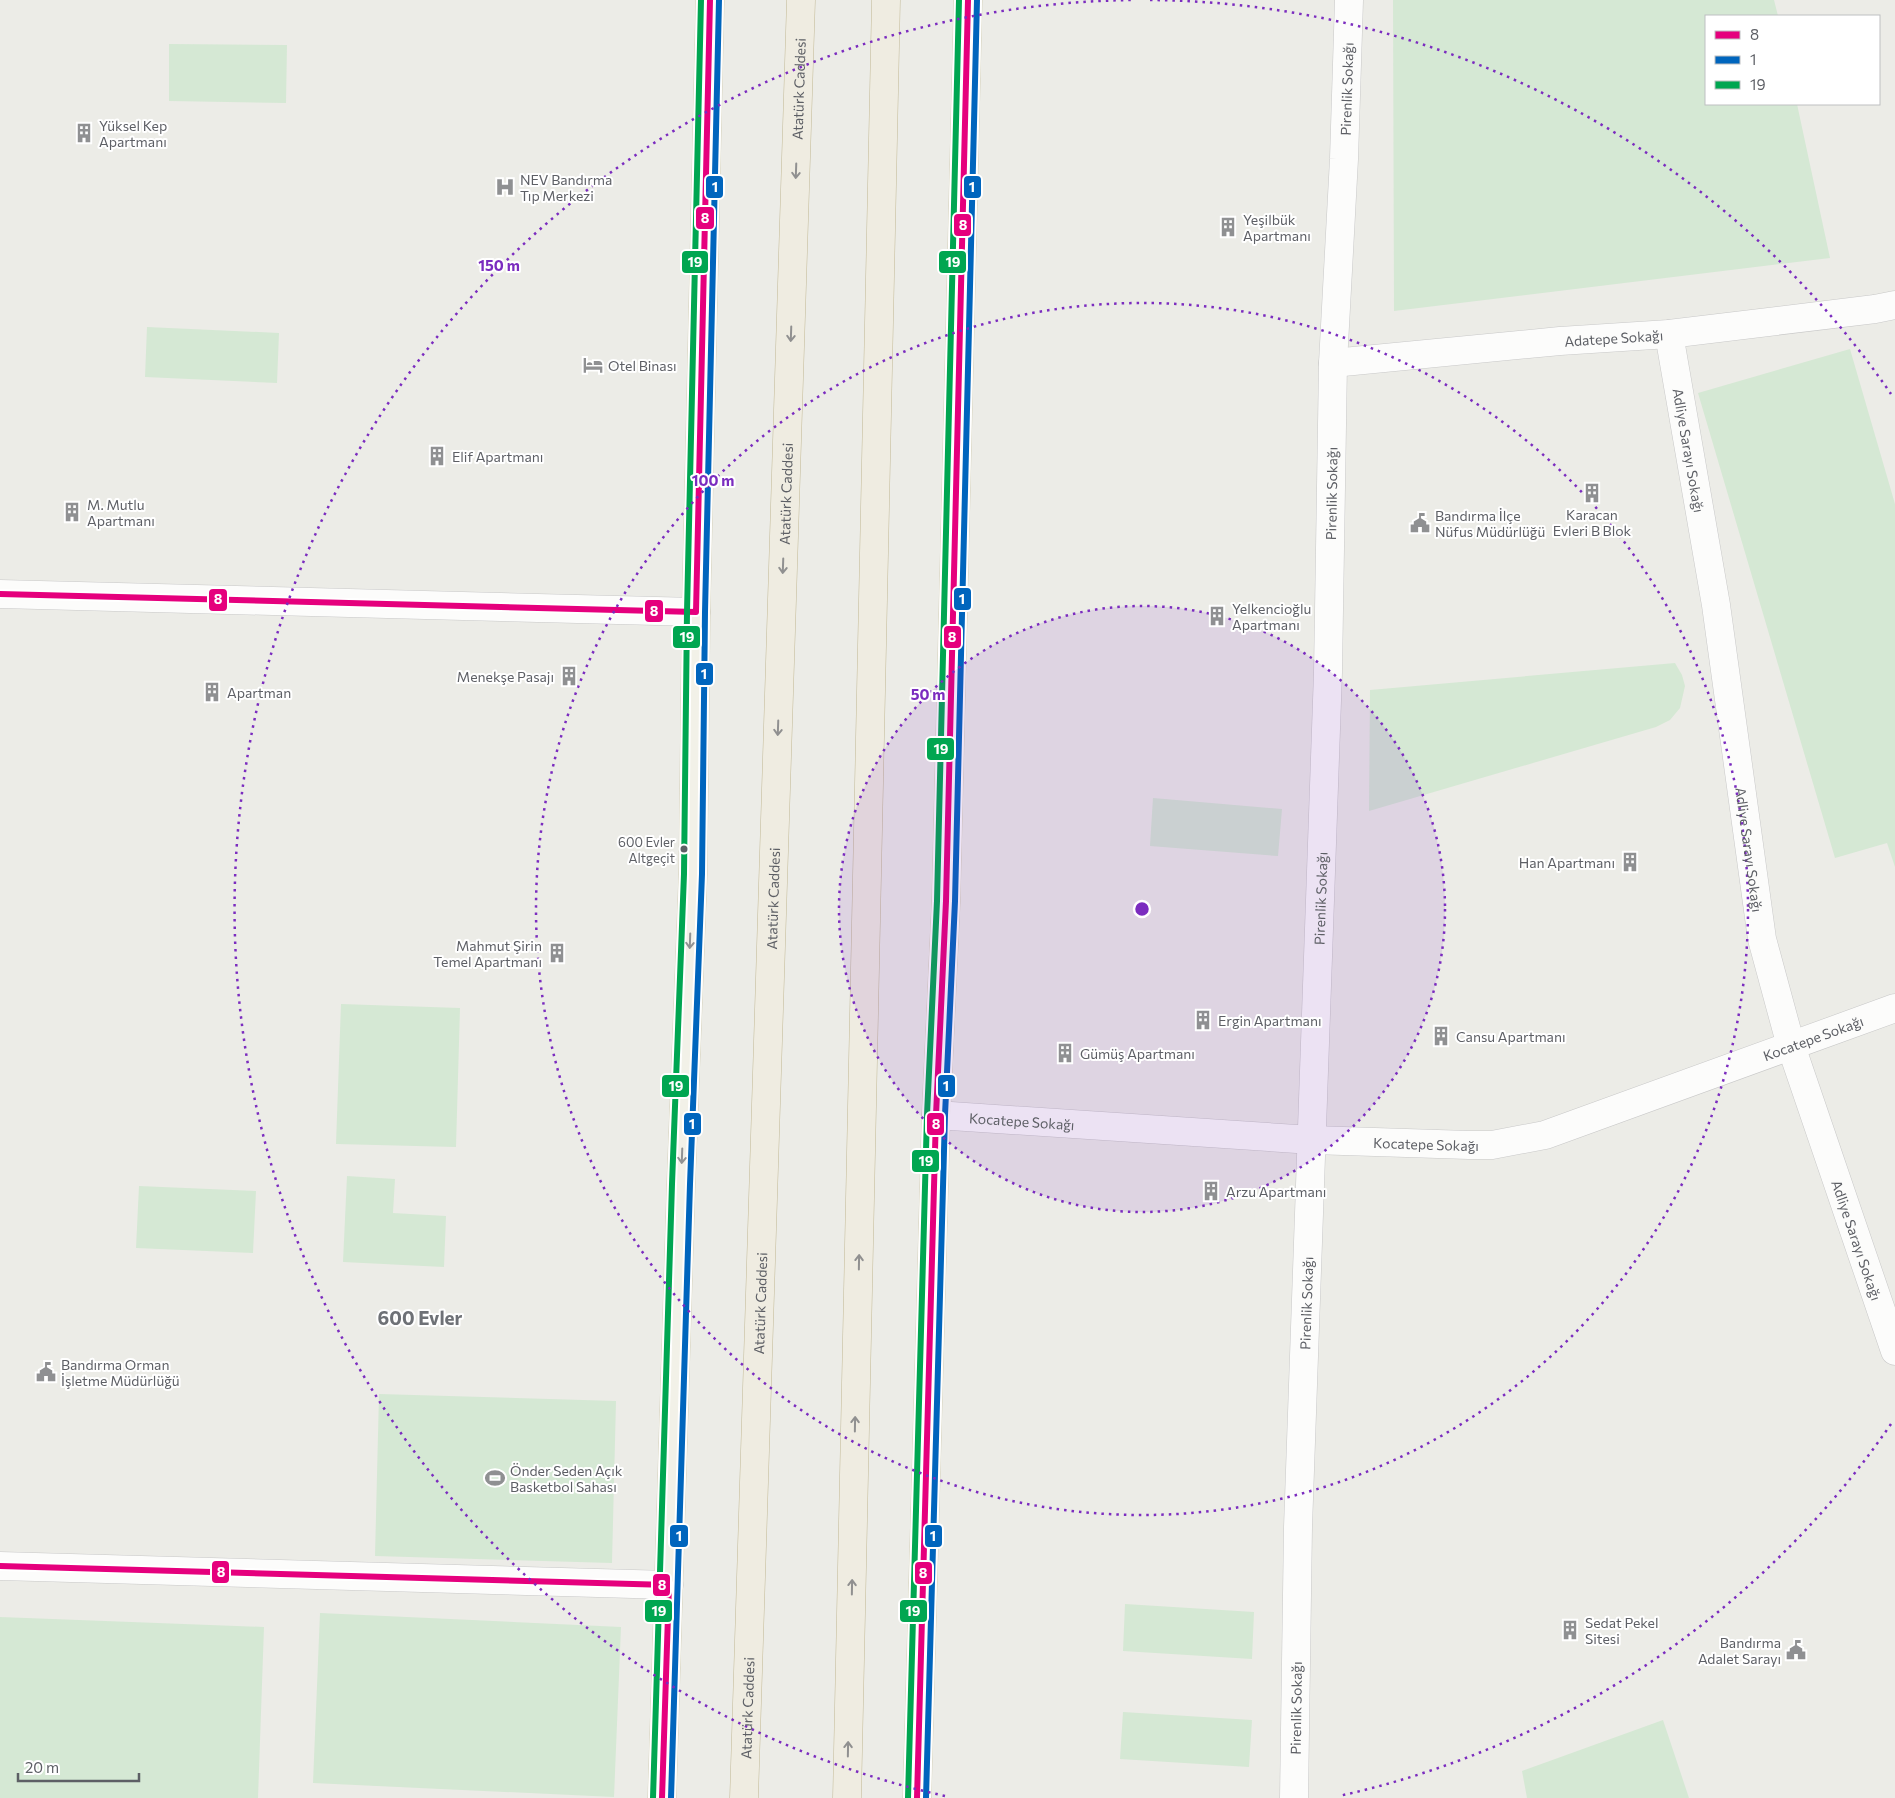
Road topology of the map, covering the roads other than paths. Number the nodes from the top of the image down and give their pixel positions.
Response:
1 (710, 0) edge
2 (801, 0) edge
3 (886, 0) edge
4 (968, 0) edge
5 (1349, 0) edge
6 (1895, 305) edge
7 (1669, 334) junction
8 (1333, 363) junction
9 (0, 594) edge
10 (696, 612) junction
11 (1895, 1008) edge
12 (1791, 1046) junction
13 (936, 1115) junction
14 (1312, 1140) junction
15 (1895, 1351) edge
16 (0, 1566) edge
17 (669, 1585) junction
18 (662, 1798) edge
19 (744, 1798) edge
20 (847, 1798) edge
21 (917, 1798) edge
22 (1294, 1798) edge

1 - 10 main road
2 -> 19 highway, Atatürk Caddesi
20 -> 3 highway
4 - 13 main road
5 - 8 street, Pirenlik Sokağı
6 - 7 street, Adatepe Sokağı
7 - 8 street, Adatepe Sokağı
7 - 12 street, Adliye Sarayı Sokağı
8 - 14 street, Pirenlik Sokağı
9 - 10 street
10 -> 17 main road
11 - 12 street, Kocatepe Sokağı
12 - 14 street, Kocatepe Sokağı
12 - 15 street, Adliye Sarayı Sokağı
13 - 14 street, Kocatepe Sokağı
13 - 21 main road
14 - 22 street, Pirenlik Sokağı
16 - 17 street
17 - 18 main road

